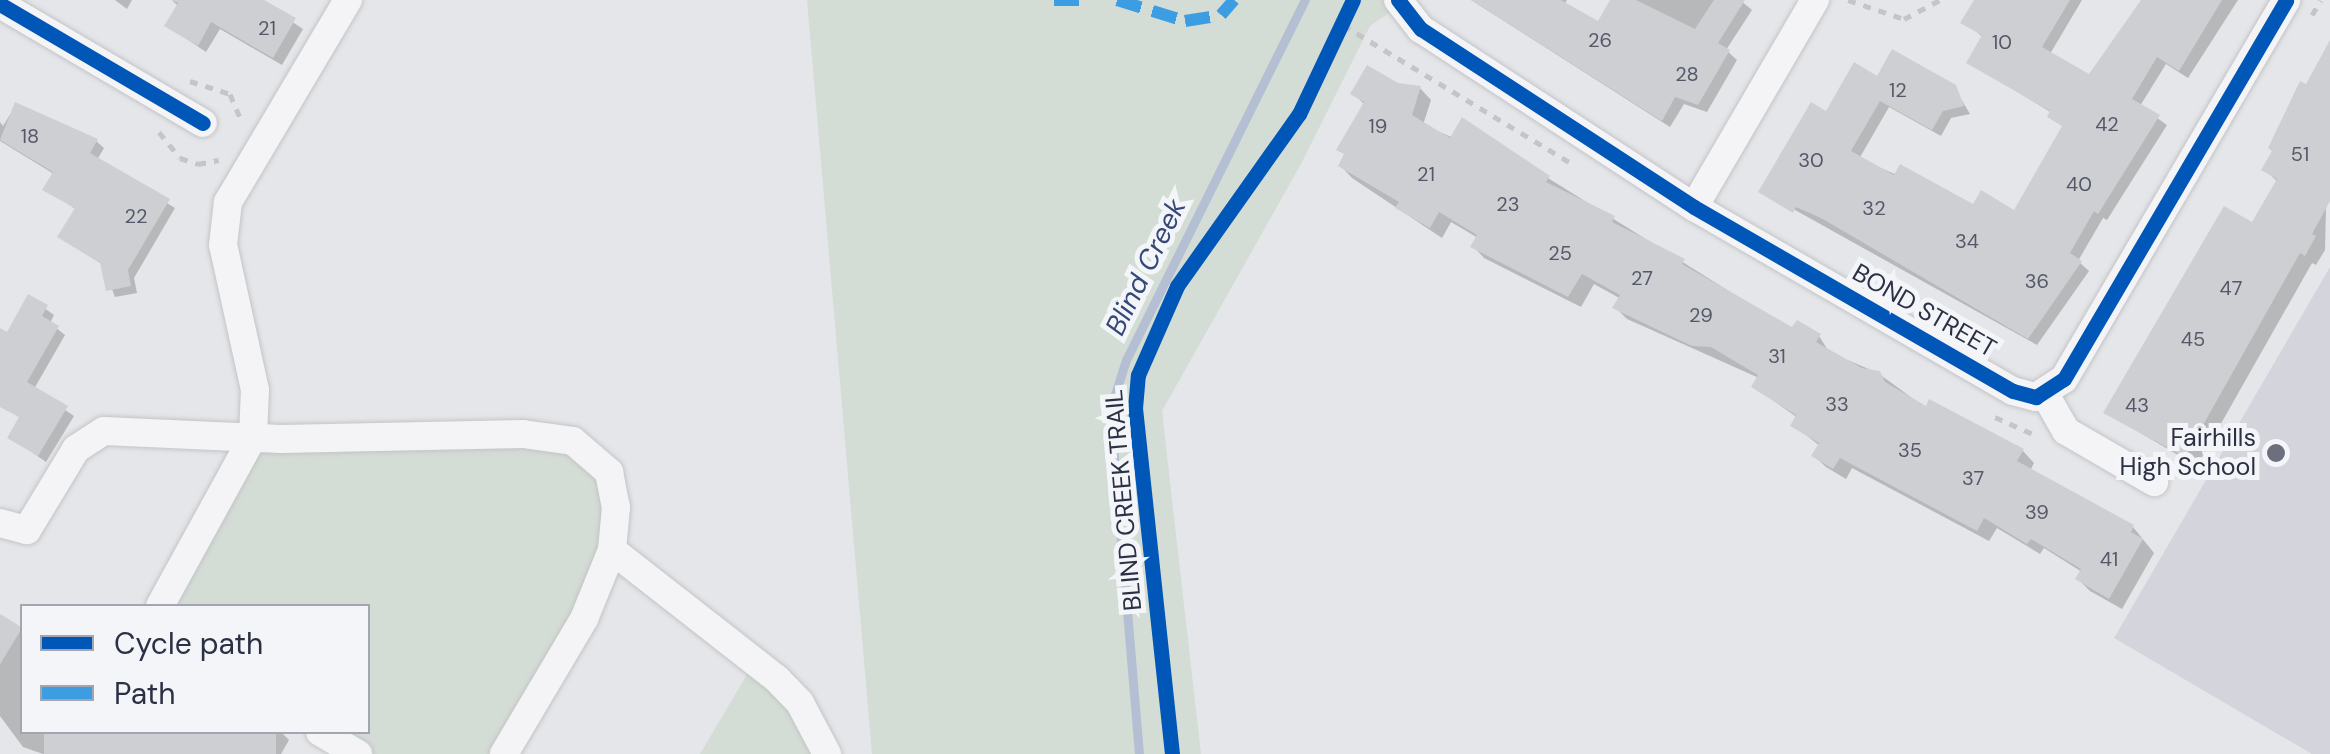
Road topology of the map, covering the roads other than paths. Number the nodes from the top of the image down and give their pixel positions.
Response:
1 (348, 0) edge
2 (1398, 0) edge
3 (1816, 0) edge
4 (2286, 0) edge
5 (0, 4) edge
6 (203, 123) dead end
7 (1694, 207) junction
8 (2046, 396) junction
9 (253, 437) junction
10 (2154, 482) dead end
11 (0, 523) edge
12 (612, 550) junction
13 (161, 604) edge
14 (323, 734) edge
15 (358, 754) edge
16 (504, 754) edge
17 (827, 754) edge

1 - 9 street
2 - 7 street, BOND STREET
3 - 7 street
4 - 8 street
5 - 6 street
7 - 8 street, BOND STREET
8 - 10 street
9 - 11 street
9 - 12 street
9 - 13 street
12 - 16 street
12 - 17 street
14 - 15 street

